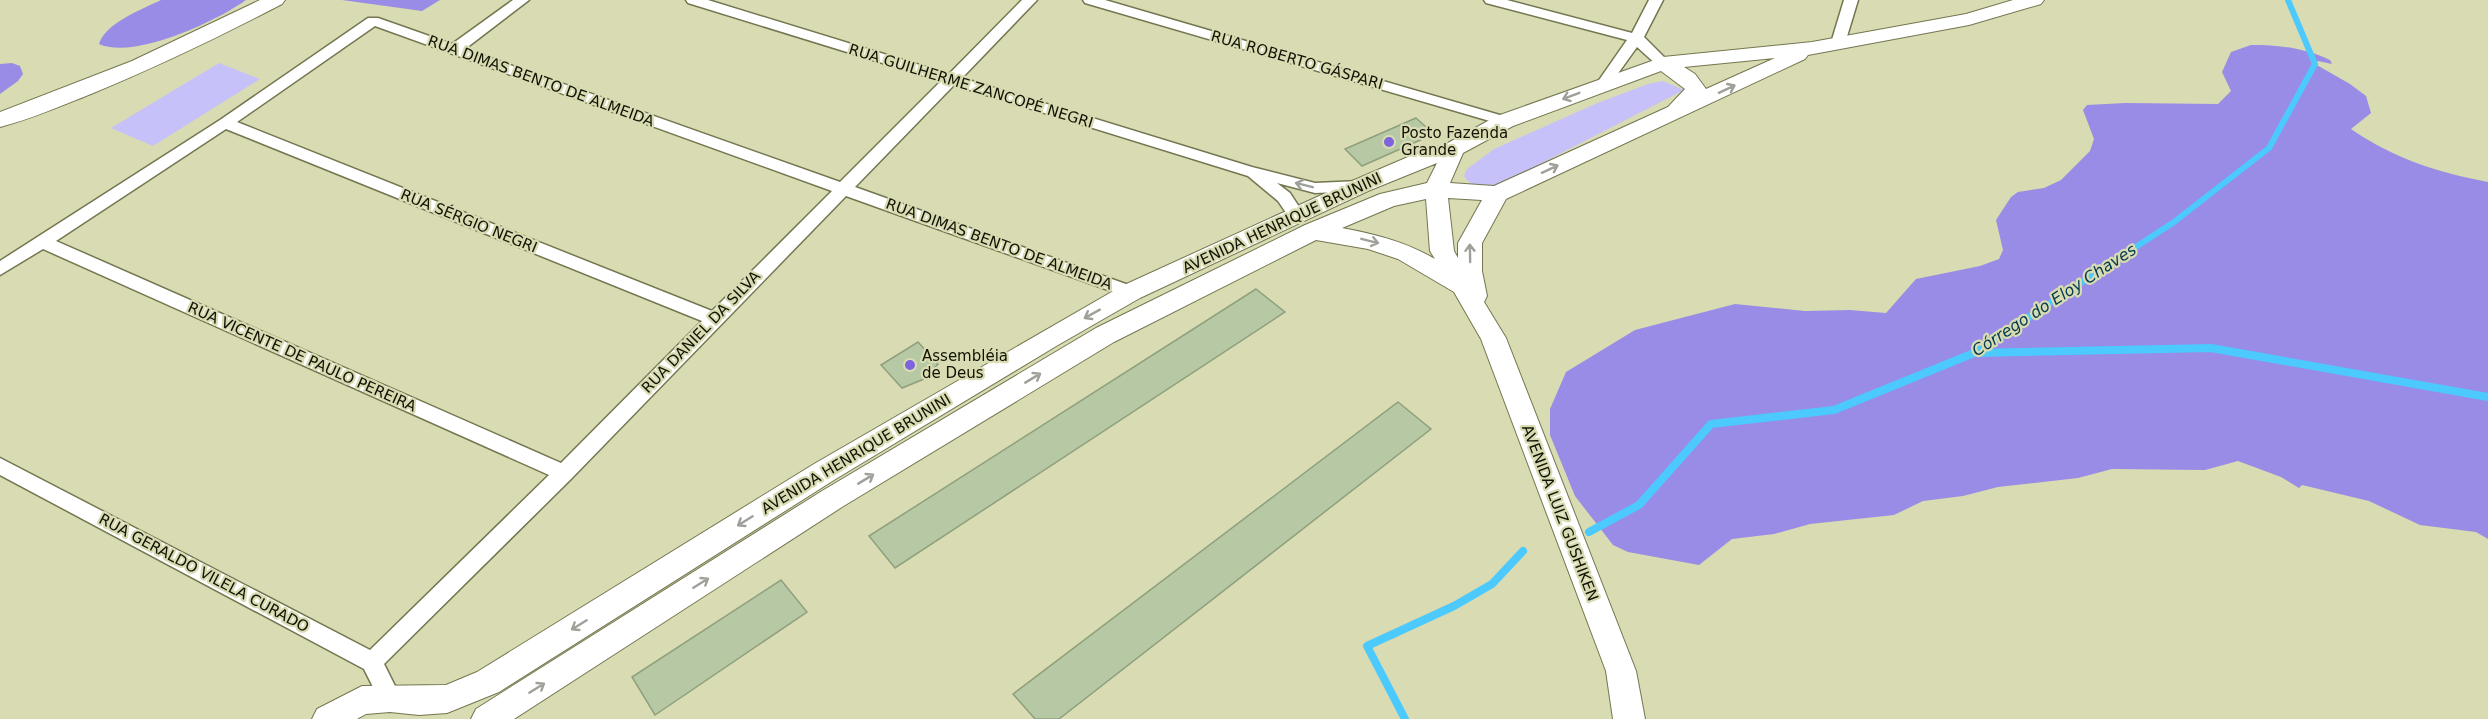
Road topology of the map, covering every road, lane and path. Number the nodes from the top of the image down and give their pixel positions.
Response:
1 (275, 0) edge
2 (522, 0) edge
3 (693, 0) edge
4 (1030, 0) edge
5 (1090, 0) edge
6 (1491, 0) edge
7 (1656, 0) edge
8 (1851, 0) edge
9 (2034, 0) edge
10 (1636, 38) junction
11 (1838, 43) junction
12 (1812, 48) junction
13 (454, 50) junction
14 (1663, 63) junction
15 (950, 80) junction
16 (1605, 83) junction
17 (1673, 114) junction
18 (0, 120) edge
19 (1505, 121) junction
20 (225, 123) junction
21 (1454, 149) junction
22 (1249, 171) junction
23 (1360, 186) junction
24 (844, 188) junction
25 (1436, 189) junction
26 (1497, 194) junction
27 (1305, 224) junction
28 (41, 241) junction
29 (0, 269) edge
30 (1131, 292) junction
31 (1471, 300) junction
32 (713, 320) junction
33 (0, 466) edge
34 (564, 473) junction
35 (372, 662) junction
36 (398, 708) edge
37 (328, 719) edge
38 (487, 719) edge
39 (1629, 719) edge

1 - 18 main road
2 - 13 street
3 - 15 street, RUA GUILHERME ZANCOPÉ NEGRI
4 - 15 street, RUA DANIEL DA SILVA
5 - 19 street, RUA ROBERTO GÁSPARI
6 - 10 street
7 - 10 street
8 - 11 street
9 - 11 main road, AVENIDA HENRIQUE BRUNINI
10 - 14 street
10 - 16 street
11 - 12 main road, AVENIDA HENRIQUE BRUNINI
12 - 14 main road, AVENIDA HENRIQUE BRUNINI
17 -> 12 main road, AVENIDA HENRIQUE BRUNINI
13 - 20 street, RUA DIMAS BENTO DE ALMEIDA
13 - 24 street, RUA DIMAS BENTO DE ALMEIDA
14 - 16 main road, AVENIDA HENRIQUE BRUNINI
14 - 17 main road
15 - 22 street, RUA GUILHERME ZANCOPÉ NEGRI
15 - 24 street, RUA DANIEL DA SILVA
16 -> 19 main road, AVENIDA HENRIQUE BRUNINI
26 -> 17 main road, AVENIDA HENRIQUE BRUNINI
19 - 21 main road, AVENIDA HENRIQUE BRUNINI
20 - 28 street, RUA DIMAS BENTO DE ALMEIDA
20 - 32 street, RUA SÉRGIO NEGRI
21 - 23 main road, AVENIDA HENRIQUE BRUNINI
21 - 25 main road
23 -> 22 street, RUA GUILHERME ZANCOPÉ NEGRI
22 - 27 street, RUA GUILHERME ZANCOPÉ NEGRI
23 - 27 main road, AVENIDA HENRIQUE BRUNINI
24 - 30 street, RUA DIMAS BENTO DE ALMEIDA
24 - 32 street, RUA DANIEL DA SILVA
25 - 26 main road, AVENIDA HENRIQUE BRUNINI
25 - 27 main road, AVENIDA HENRIQUE BRUNINI
25 - 31 main road, AVENIDA LUIZ GUSHIKEN
31 -> 26 main road, AVENIDA LUIZ GUSHIKEN
27 - 30 main road, AVENIDA HENRIQUE BRUNINI
27 -> 31 main road
38 -> 27 main road, AVENIDA HENRIQUE BRUNINI
28 - 29 street, RUA DIMAS BENTO DE ALMEIDA
28 - 34 street, RUA VICENTE DE PAULO PEREIRA
30 -> 36 main road, AVENIDA HENRIQUE BRUNINI
31 - 39 main road, AVENIDA LUIZ GUSHIKEN
32 - 34 street, RUA DANIEL DA SILVA
33 - 35 street, RUA GERALDO VILELA CURADO
34 - 35 street, RUA DANIEL DA SILVA
35 - 36 street
36 - 37 main road, AVENIDA HENRIQUE BRUNINI

